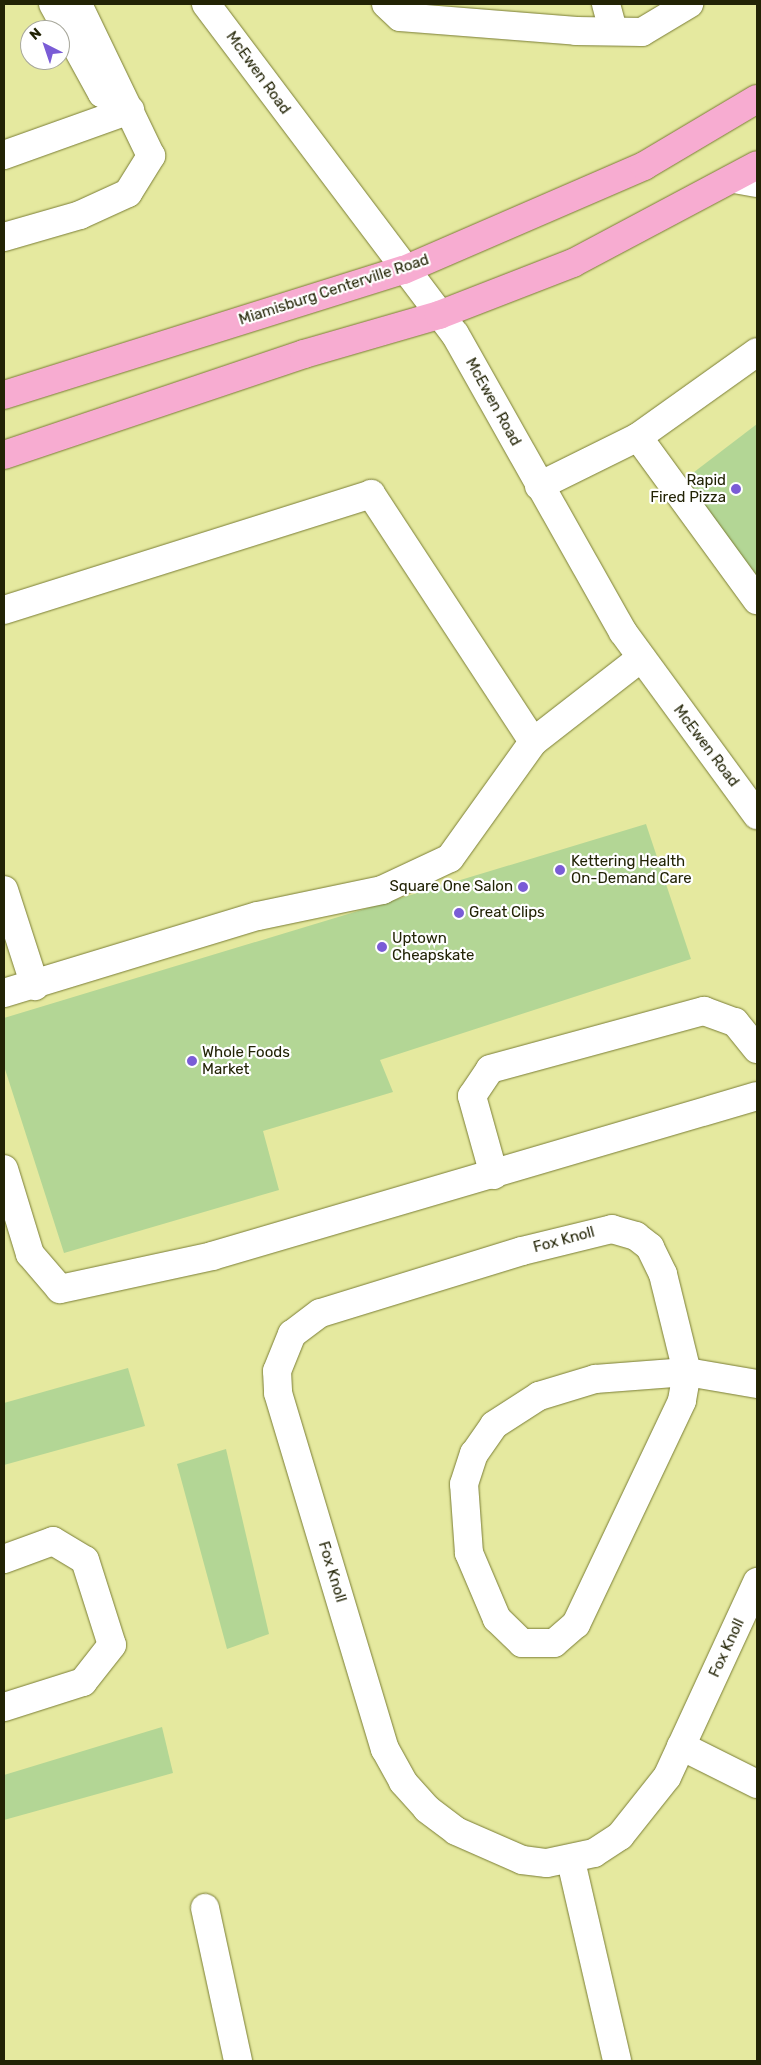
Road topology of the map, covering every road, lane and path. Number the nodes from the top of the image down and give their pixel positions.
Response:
1 (53, 4) edge
2 (78, 4) edge
3 (206, 4) edge
4 (386, 4) edge
5 (606, 4) edge
6 (684, 6) edge
7 (613, 32) junction
8 (757, 99) edge
9 (130, 110) junction
10 (4, 155) edge
11 (750, 176) edge
12 (4, 237) edge
13 (404, 270) junction
14 (439, 315) junction
15 (757, 352) edge
16 (4, 394) edge
17 (638, 437) junction
18 (4, 455) edge
19 (539, 486) junction
20 (757, 600) edge
21 (4, 610) edge
22 (641, 658) junction
23 (533, 742) junction
24 (757, 815) edge
25 (4, 890) edge
26 (34, 986) junction
27 (4, 993) edge
28 (757, 1048) edge
29 (757, 1096) edge
30 (4, 1169) edge
31 (494, 1175) junction
32 (14, 1240) edge
33 (686, 1372) junction
34 (757, 1384) edge
35 (4, 1559) edge
36 (757, 1582) edge
37 (748, 1628) edge
38 (4, 1707) edge
39 (681, 1746) junction
40 (757, 1784) edge
41 (571, 1861) junction
42 (205, 1908) dead end
43 (238, 2061) edge
44 (617, 2061) edge

1 - 9 street
2 - 9 street
3 - 13 street, McEwen Road
4 - 7 street
5 - 7 street
6 - 7 street
8 - 13 main road, Miamisburg Centerville Road
9 - 10 street
9 - 12 street
11 - 14 main road
13 - 14 street, McEwen Road
13 - 16 main road, Miamisburg Centerville Road
14 - 18 main road
14 - 19 street, McEwen Road
15 - 17 street
17 - 19 street
17 - 20 street
19 - 22 street, McEwen Road
21 - 23 street
22 - 23 street
22 - 24 street, McEwen Road
23 - 26 street
25 - 26 street
26 - 27 street
28 - 31 street
29 - 31 street
30 - 32 street
31 - 32 street
33 - 33 street, Fox Knoll
33 - 34 street, Fox Knoll
33 - 41 street, Fox Knoll
35 - 38 street
36 - 37 street, Fox Knoll
37 - 39 street, Fox Knoll
39 - 40 street
39 - 41 street, Fox Knoll
41 - 44 street
42 - 43 street

